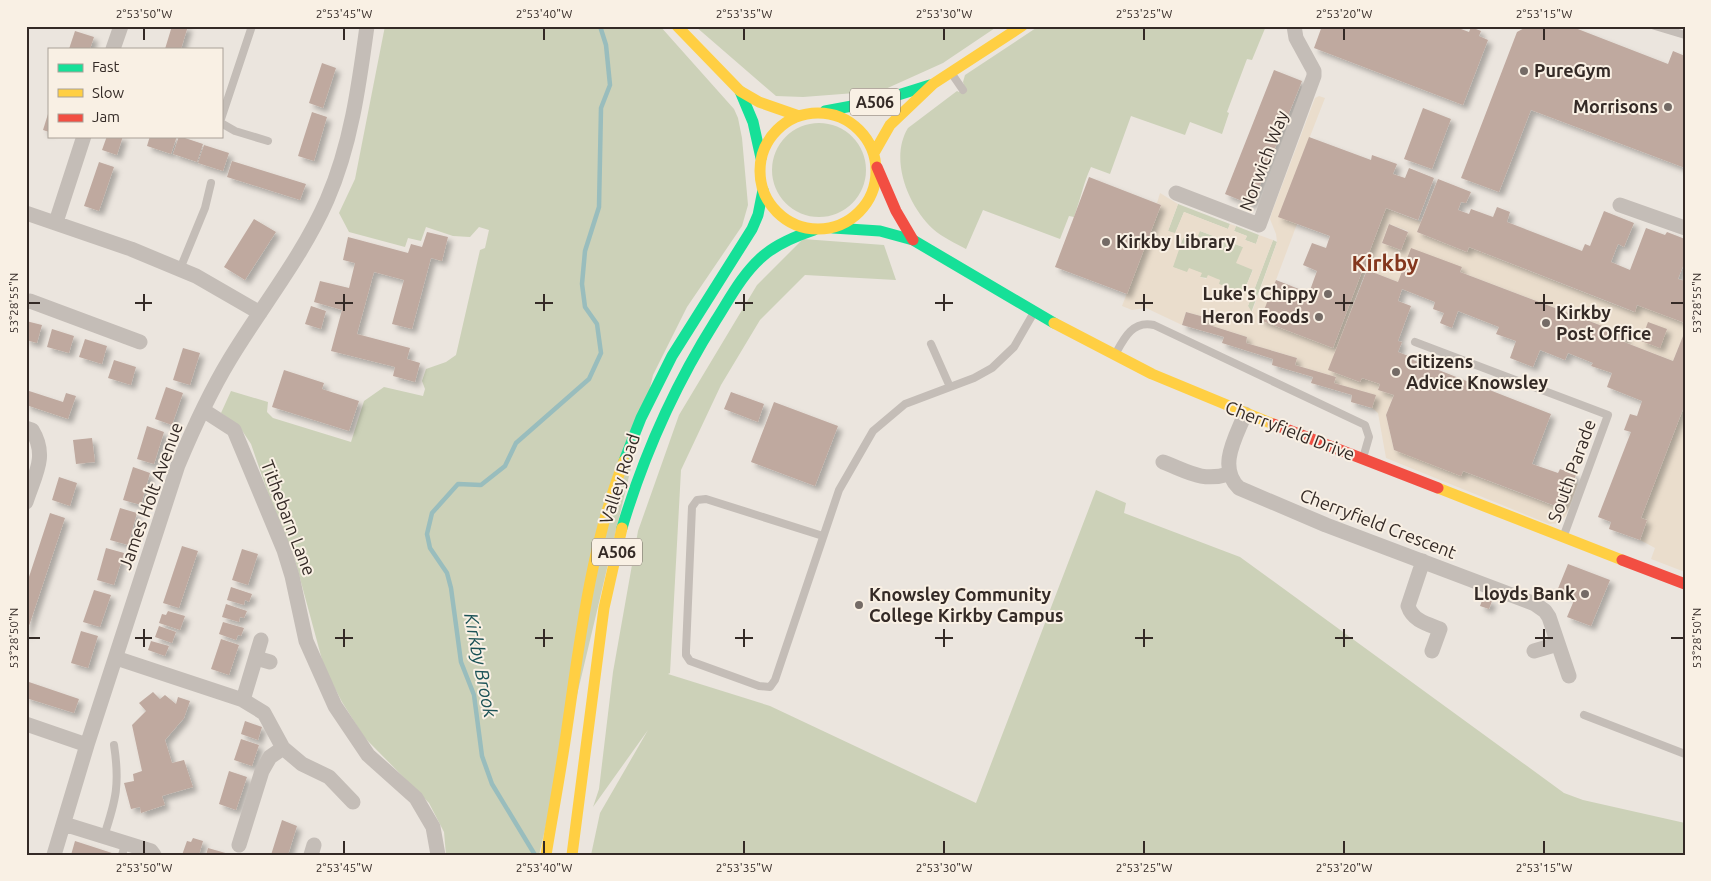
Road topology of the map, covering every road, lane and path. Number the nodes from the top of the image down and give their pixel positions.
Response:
1 (121, 26) edge
2 (252, 26) edge
3 (367, 26) edge
4 (677, 26) edge
5 (1022, 26) edge
6 (1294, 26) edge
7 (1655, 26) edge
8 (1685, 35) edge
9 (113, 48) edge
10 (950, 72) junction
11 (933, 84) junction
12 (962, 90) dead end
13 (740, 91) junction
14 (816, 112) junction
15 (222, 115) edge
16 (799, 116) junction
17 (222, 124) edge
18 (83, 138) edge
19 (268, 141) dead end
20 (874, 153) junction
21 (761, 158) junction
22 (877, 167) junction
23 (211, 183) dead end
24 (763, 190) junction
25 (1176, 193) dead end
26 (1620, 205) dead end
27 (26, 213) edge
28 (56, 222) junction
29 (833, 228) junction
30 (1685, 228) edge
31 (814, 230) junction
32 (913, 240) junction
33 (180, 269) junction
34 (26, 302) edge
35 (1034, 312) junction
36 (260, 313) junction
37 (140, 342) dead end
38 (1415, 342) dead end
39 (931, 344) dead end
40 (1115, 355) junction
41 (950, 387) junction
42 (203, 410) junction
43 (1245, 414) junction
44 (26, 428) edge
45 (1363, 458) junction
46 (1164, 462) dead end
47 (1229, 474) junction
48 (26, 502) edge
49 (823, 536) junction
50 (1564, 537) junction
51 (1423, 561) junction
52 (1685, 584) edge
53 (261, 640) dead end
54 (1558, 644) junction
55 (1432, 651) dead end
56 (1534, 651) dead end
57 (116, 658) junction
58 (1569, 676) dead end
59 (243, 700) junction
60 (1584, 715) dead end
61 (26, 724) edge
62 (87, 745) junction
63 (114, 745) dead end
64 (283, 748) junction
65 (1685, 754) edge
66 (353, 802) dead end
67 (64, 824) junction
68 (104, 836) junction
69 (239, 845) dead end
70 (124, 849) edge
71 (54, 855) edge
72 (154, 855) edge
73 (438, 855) edge
74 (546, 855) edge
75 (572, 855) edge

1 - 9 street
2 - 15 lane
3 - 36 street, James Holt Avenue
4 - 13 main road
5 - 10 main road, A506
6 - 25 street, Norwich Way
7 - 8 lane
10 - 11 main road, A506
10 - 12 lane
11 - 14 main road, A506
11 - 20 main road, A506
13 - 16 main road
13 - 21 main road
14 - 16 main road, A506
14 - 20 main road, A506
16 - 21 main road, A506
17 - 19 lane
18 - 28 street
20 - 22 main road, A506
21 - 24 main road, A506
22 - 29 main road, A506
22 - 32 main road, Cherryfield Drive
23 - 33 lane
24 - 31 main road, A506
24 - 74 main road, Valley Road / A506
26 - 30 street
27 - 28 street
28 - 33 street
29 - 31 main road, A506
29 - 32 main road, Cherryfield Drive
31 - 75 main road, Valley Road / A506
32 - 35 main road, Cherryfield Drive
33 - 36 street
34 - 37 street
35 - 40 main road, Cherryfield Drive
35 - 41 lane
36 - 42 street, James Holt Avenue
38 - 50 lane, South Parade
39 - 41 lane
40 - 43 main road, Cherryfield Drive
40 - 45 lane
41 - 49 lane
42 - 57 street, James Holt Avenue
42 - 73 street, Tithebarn Lane
43 - 45 main road, Cherryfield Drive
43 - 47 street
44 - 48 street
45 - 50 main road, Cherryfield Drive
46 - 47 street
47 - 51 street, Cherryfield Crescent
49 - 49 lane
50 - 52 main road, Cherryfield Drive
51 - 54 street, Cherryfield Crescent
51 - 55 street
53 - 59 street
54 - 56 street
54 - 58 street, Cherryfield Crescent
57 - 59 street
57 - 62 street, James Holt Avenue
59 - 64 street
60 - 65 lane
61 - 62 street
62 - 67 street, James Holt Avenue
63 - 68 lane
64 - 66 street
64 - 69 street
67 - 68 street
67 - 71 street, James Holt Avenue
68 - 70 street
70 - 72 street

